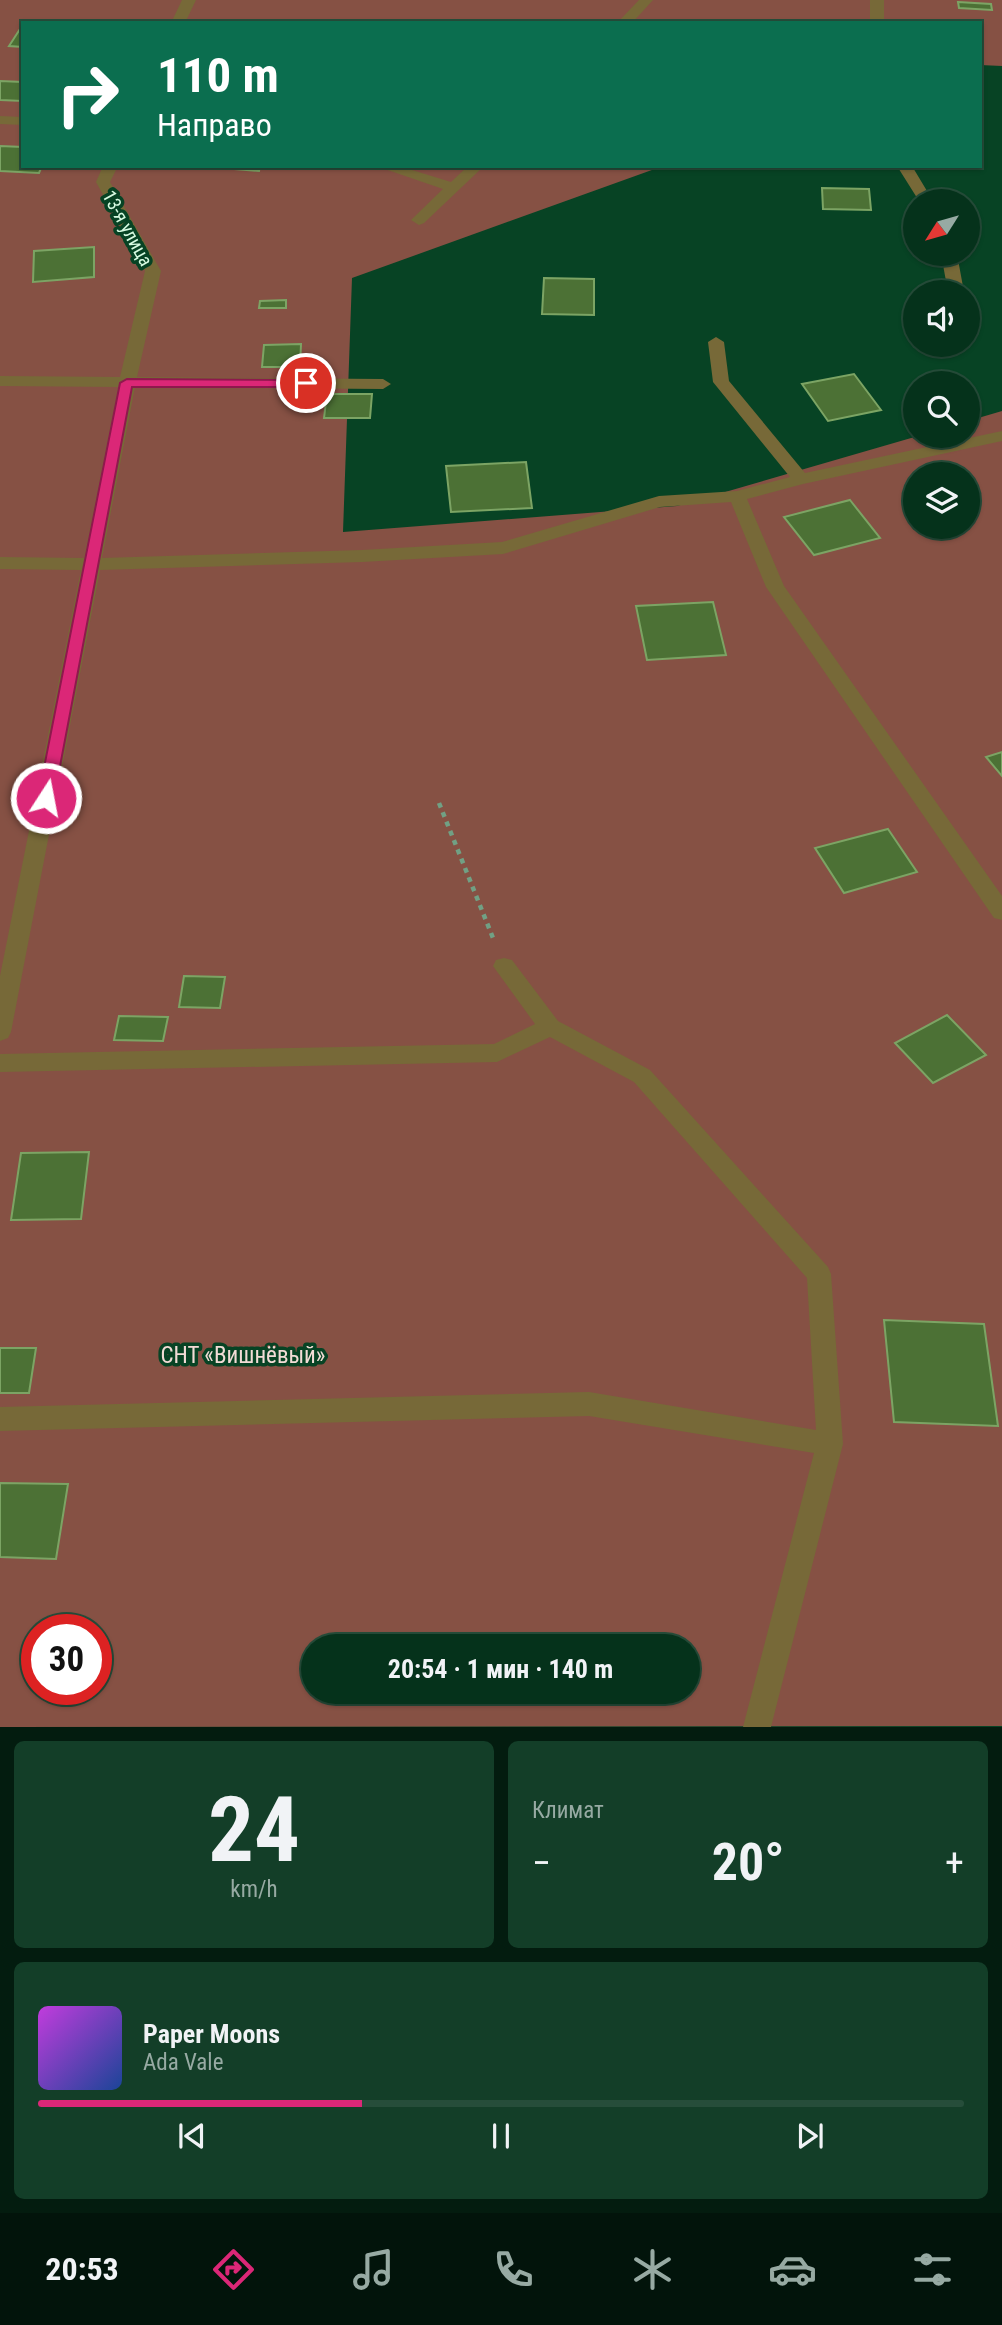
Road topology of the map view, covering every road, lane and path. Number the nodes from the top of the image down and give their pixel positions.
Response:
1 (189, 0) edge
2 (646, 0) edge
3 (877, 0) edge
4 (179, 21) edge
5 (626, 21) edge
6 (877, 21) edge
7 (0, 120) edge
8 (21, 121) edge
9 (110, 168) edge
10 (389, 168) edge
11 (475, 168) edge
12 (905, 168) edge
13 (454, 188) junction
14 (918, 189) edge
15 (419, 220) dead end
16 (716, 342) dead end
17 (0, 381) edge
18 (127, 383) junction
19 (383, 384) dead end
20 (1001, 438) edge
21 (801, 479) junction
22 (737, 496) junction
23 (0, 563) edge
24 (92, 564) junction
25 (439, 803) dead end
26 (1002, 912) edge
27 (504, 967) joint
28 (550, 1027) junction
29 (0, 1032) edge
30 (0, 1063) edge
31 (0, 1419) edge
32 (830, 1444) junction
33 (757, 1727) edge

1 - 4 street
2 - 5 street
3 - 6 street
7 - 8 street
9 - 18 street, 13-я улица
10 - 13 street
11 - 13 street
12 - 14 street
13 - 15 street
16 - 21 street
17 - 18 street
18 - 19 street
18 - 24 street, 13-я улица
20 - 21 street
21 - 22 street
22 - 24 street
22 - 26 street
23 - 24 street
24 - 29 street, 13-я улица
25 - 27 path
27 - 28 street
28 - 30 street
28 - 32 street
31 - 32 street
32 - 33 street

